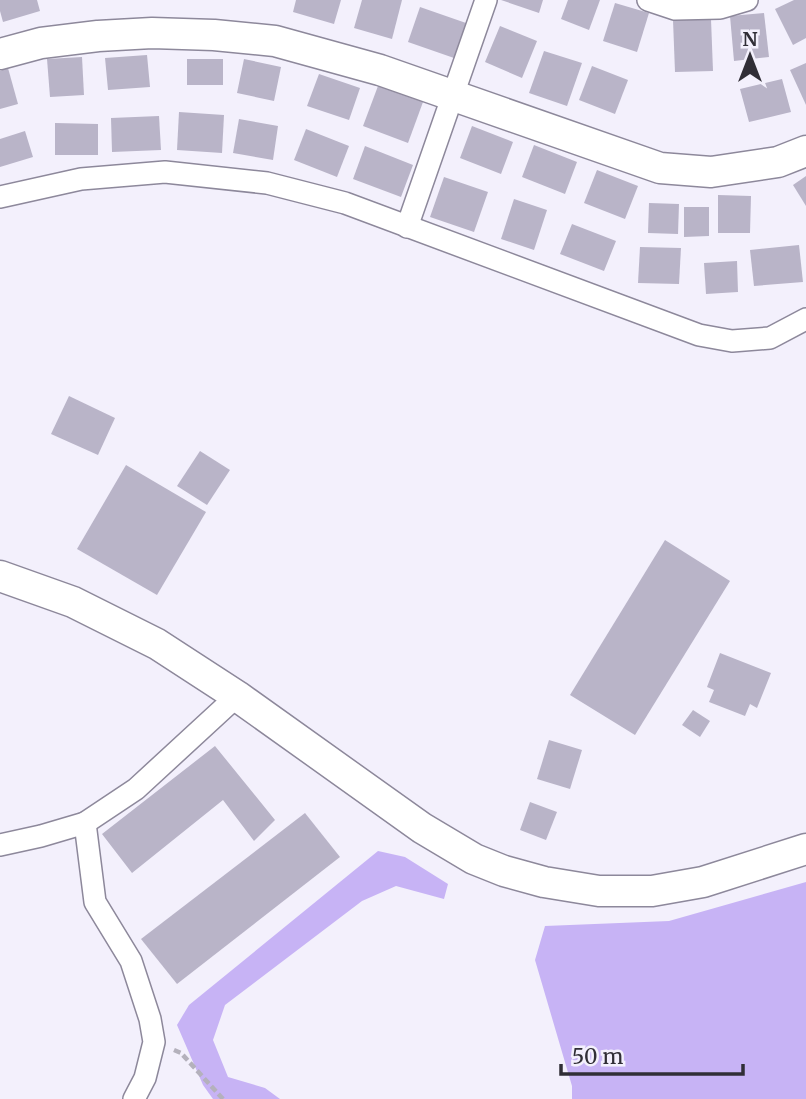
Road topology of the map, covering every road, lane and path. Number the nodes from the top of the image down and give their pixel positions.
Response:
1 (486, 0) edge
2 (648, 0) edge
3 (747, 0) edge
4 (0, 54) edge
5 (452, 94) junction
6 (806, 150) edge
7 (0, 197) edge
8 (407, 227) junction
9 (806, 319) edge
10 (0, 576) edge
11 (237, 696) junction
12 (85, 823) junction
13 (0, 845) edge
14 (806, 849) edge
15 (154, 1042) junction
16 (134, 1099) edge
17 (223, 1099) edge

1 - 5 street
2 - 3 street
4 - 5 street
5 - 6 street
5 - 8 street
7 - 8 street
8 - 9 street
10 - 11 street
11 - 12 street
11 - 14 street
12 - 13 street
12 - 15 street
15 - 16 street
15 - 17 path

